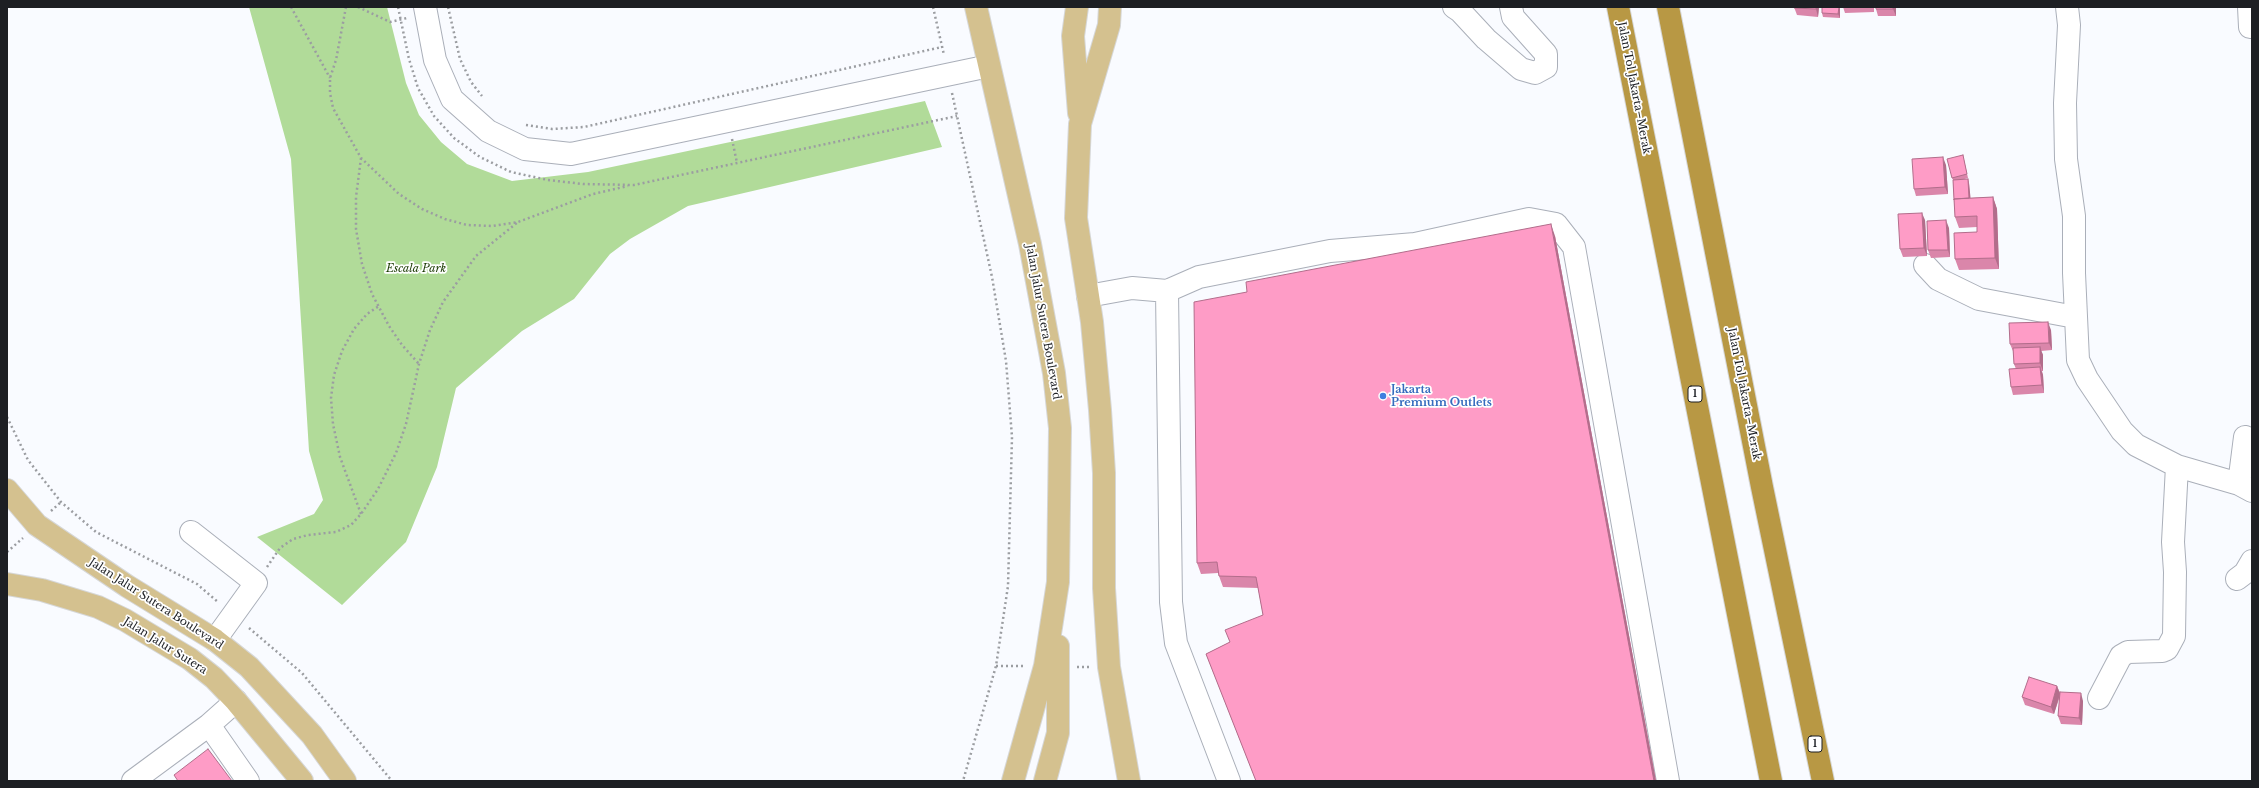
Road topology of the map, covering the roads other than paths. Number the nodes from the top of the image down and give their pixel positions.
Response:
1 (425, 7) edge
2 (976, 7) edge
3 (1077, 7) edge
4 (1110, 7) edge
5 (1454, 7) edge
6 (1511, 7) edge
7 (1618, 7) edge
8 (1668, 7) edge
9 (2067, 7) edge
10 (989, 66) junction
11 (1080, 124) junction
12 (1925, 265) dead end
13 (1167, 291) junction
14 (1088, 296) junction
15 (2075, 317) junction
16 (2245, 437) dead end
17 (2177, 466) junction
18 (2245, 488) edge
19 (7, 490) edge
20 (191, 532) dead end
21 (2252, 561) edge
22 (2237, 579) dead end
23 (1058, 582) junction
24 (7, 584) edge
25 (215, 640) junction
26 (2099, 698) dead end
27 (236, 701) junction
28 (1808, 706) junction
29 (209, 725) junction
30 (1058, 733) junction
31 (1766, 755) junction
32 (1128, 778) edge
33 (133, 781) edge
34 (248, 781) edge
35 (302, 781) edge
36 (345, 781) edge
37 (1013, 781) edge
38 (1045, 781) edge
39 (1051, 781) edge
40 (1229, 781) edge
41 (1668, 781) edge
42 (1767, 781) edge
43 (1771, 781) edge
44 (1823, 781) edge
45 (1832, 781) edge

1 - 10 street
2 - 10 main road, Jalan Jalur Sutera Boulevard
3 - 11 main road
4 - 11 main road
5 - 6 street
7 - 31 highway, Jalan Tol Jakarta–Merak / 1
8 - 28 highway, Jalan Tol Jakarta–Merak / 1
9 - 15 street
10 - 23 main road, Jalan Jalur Sutera Boulevard
11 - 14 main road
12 - 15 street
13 - 14 street
13 - 40 street
13 - 41 street
14 - 32 main road
15 - 17 street
16 - 18 street
17 - 18 street
17 - 26 street
19 - 25 main road, Jalan Jalur Sutera Boulevard
20 - 25 street
21 - 22 street
23 - 30 main road
23 - 37 main road, Jalan Jalur Sutera Boulevard
24 - 27 main road, Jalan Jalur Sutera
25 - 36 main road, Jalan Jalur Sutera Boulevard
27 - 29 street
27 - 35 main road, Jalan Jalur Sutera
28 - 44 highway, Jalan Tol Jakarta–Merak / 1
28 - 45 highway
29 - 33 street
29 - 34 street
30 - 38 main road
30 - 39 main road
31 - 42 highway
31 - 43 highway, Jalan Tol Jakarta–Merak / 1

